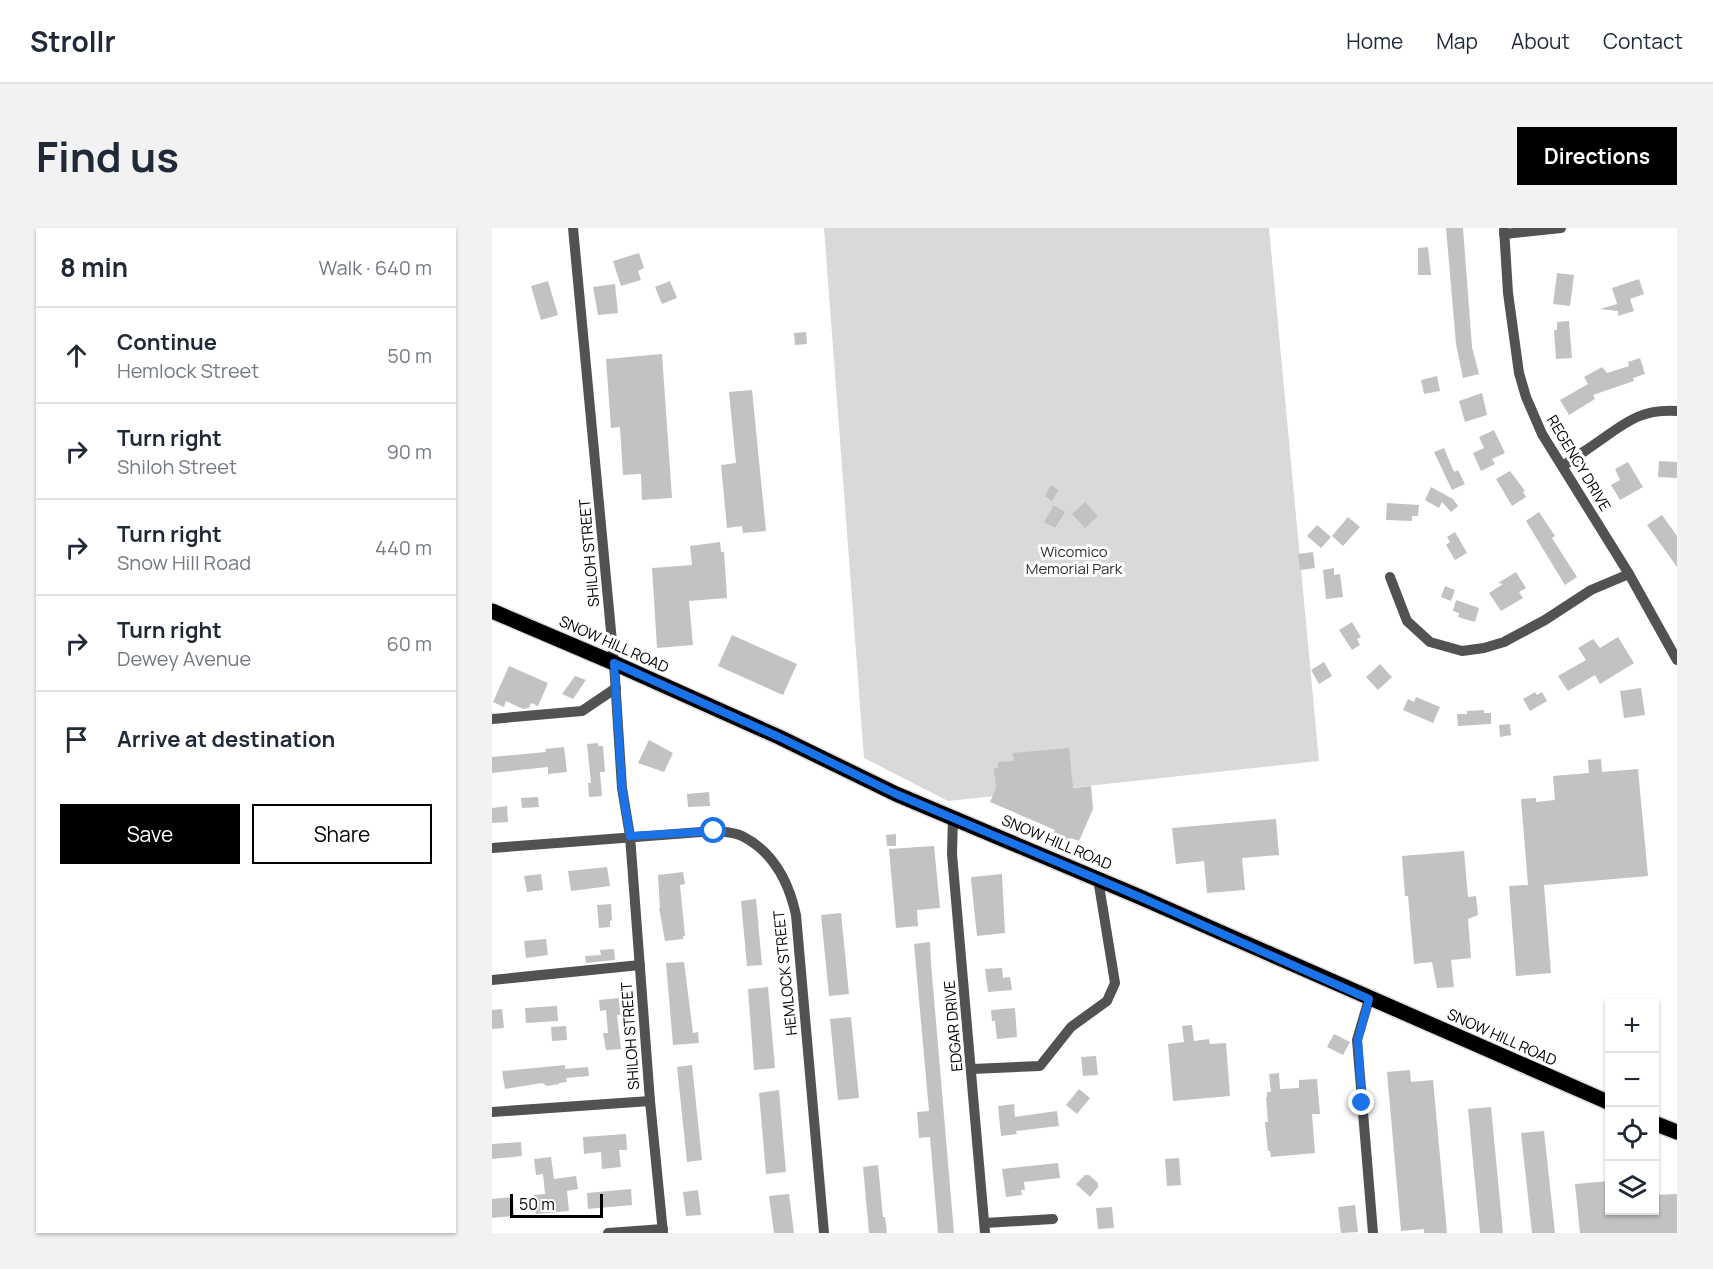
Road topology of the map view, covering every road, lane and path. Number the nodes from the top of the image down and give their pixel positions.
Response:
1 (573, 228) edge
2 (1561, 228) edge
3 (1504, 231) edge
4 (1677, 411) edge
5 (1563, 466) junction
6 (1629, 574) junction
7 (1390, 577) dead end
8 (492, 611) edge
9 (1677, 660) edge
10 (614, 663) junction
11 (616, 688) junction
12 (492, 719) edge
13 (953, 817) junction
14 (630, 836) junction
15 (492, 848) edge
16 (1098, 879) junction
17 (640, 965) junction
18 (492, 980) edge
19 (1369, 999) junction
20 (972, 1069) junction
21 (650, 1101) junction
22 (1605, 1101) edge
23 (492, 1112) edge
24 (1659, 1125) edge
25 (1677, 1132) edge
26 (1053, 1219) dead end
27 (985, 1228) edge
28 (663, 1231) edge
29 (608, 1233) edge
30 (824, 1233) edge
31 (1373, 1233) edge

1 - 10 street, SHILOH STREET
2 - 3 street
3 - 5 street, REGENCY DRIVE
4 - 5 street
5 - 6 street, REGENCY DRIVE
6 - 7 street
6 - 9 street, REGENCY DRIVE
8 - 10 main road, SNOW HILL ROAD
10 - 11 street, SHILOH STREET
10 - 13 main road, SNOW HILL ROAD
11 - 12 street
11 - 14 street, SHILOH STREET
13 - 16 main road, SNOW HILL ROAD
13 - 20 street, EDGAR DRIVE
14 - 15 street, HEMLOCK STREET
14 - 17 street, SHILOH STREET
14 - 30 street, HEMLOCK STREET
16 - 19 main road, SNOW HILL ROAD
16 - 20 street
17 - 18 street
17 - 21 street, SHILOH STREET
19 - 22 main road, SNOW HILL ROAD
19 - 31 street
20 - 27 street, EDGAR DRIVE
21 - 23 street
21 - 28 street, SHILOH STREET
24 - 25 main road
26 - 27 street
28 - 29 street

